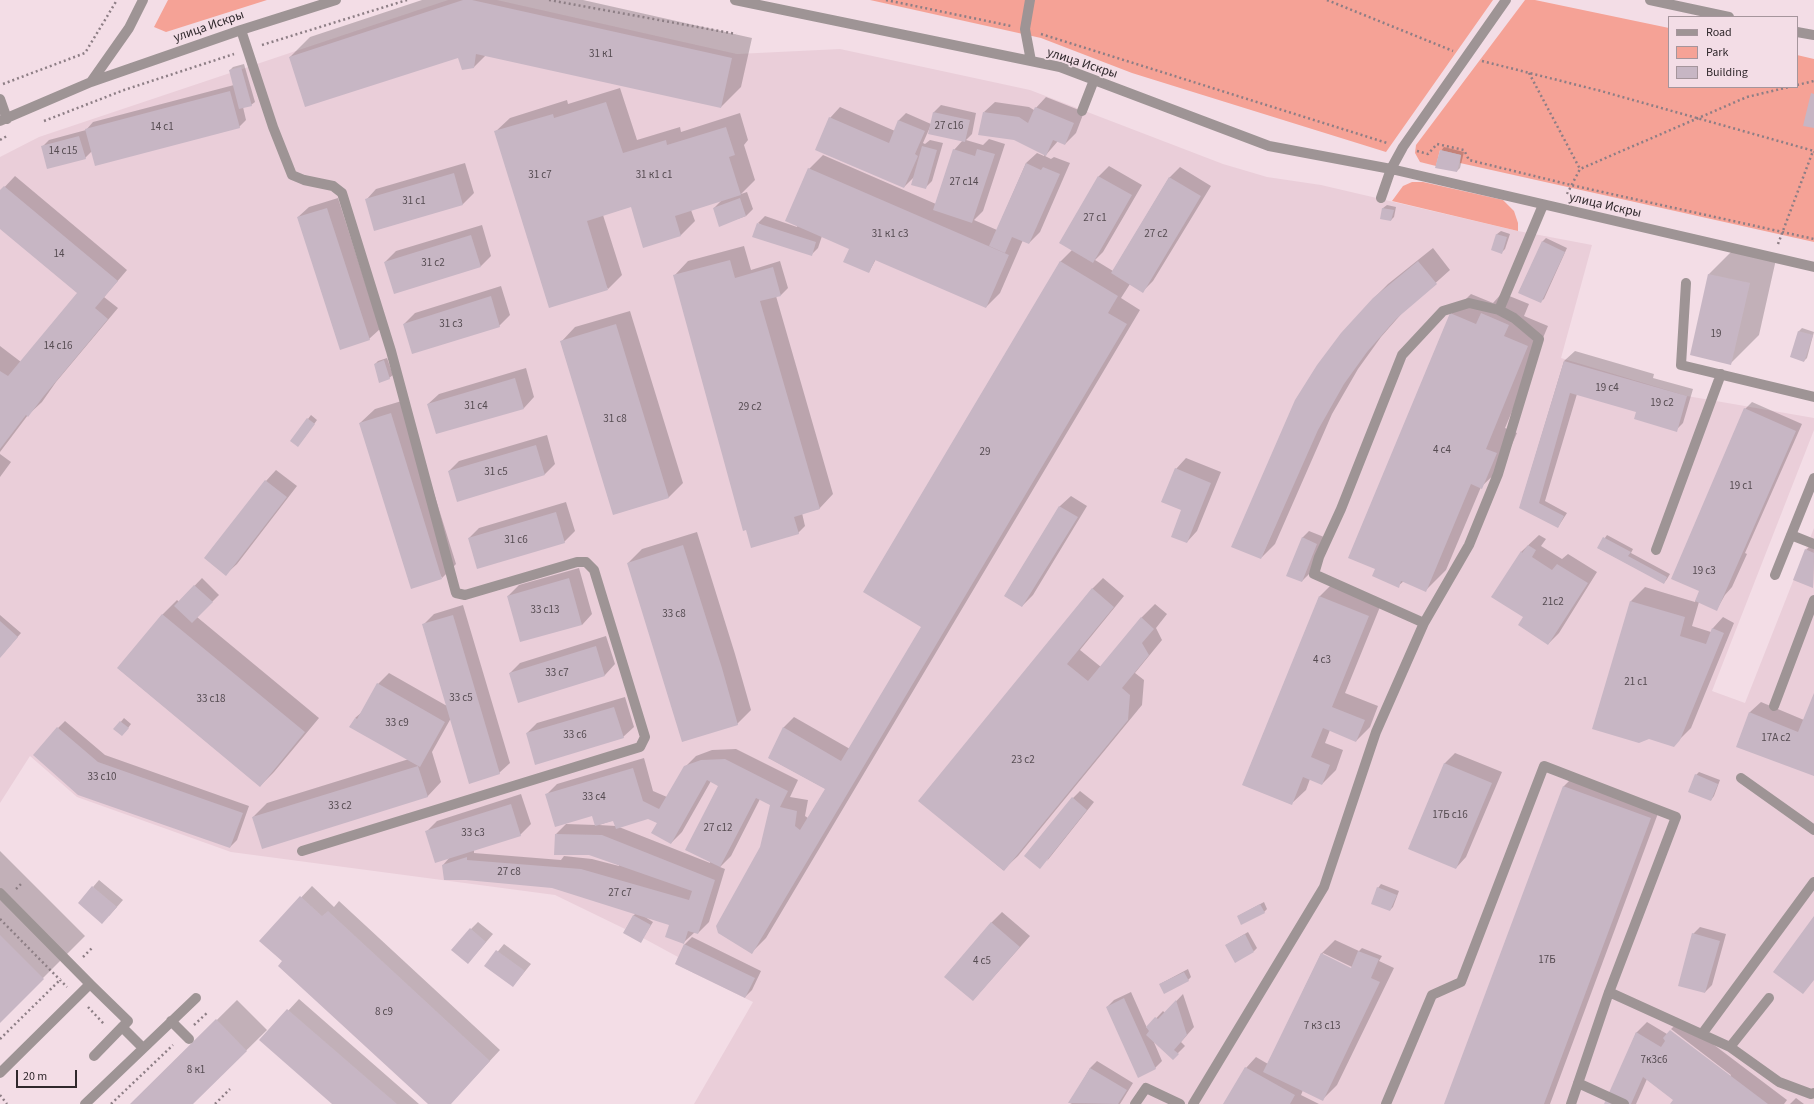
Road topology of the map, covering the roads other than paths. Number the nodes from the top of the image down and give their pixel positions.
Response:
1 (144, 0) edge
2 (336, 0) edge
3 (734, 0) edge
4 (1030, 0) edge
5 (1506, 0) edge
6 (1650, 0) edge
7 (1724, 16) edge
8 (241, 30) junction
9 (1798, 32) edge
10 (1814, 35) edge
11 (1031, 61) junction
12 (1094, 80) junction
13 (91, 82) junction
14 (0, 100) edge
15 (1082, 111) dead end
16 (3, 120) edge
17 (1391, 169) junction
18 (1381, 198) dead end
19 (1543, 205) junction
20 (1814, 267) edge
21 (1686, 283) dead end
22 (1499, 310) junction
23 (1721, 374) junction
24 (1814, 397) edge
25 (1814, 478) edge
26 (1791, 535) junction
27 (1814, 544) edge
28 (1656, 550) dead end
29 (1775, 575) dead end
30 (1814, 600) edge
31 (1424, 623) junction
32 (1774, 706) dead end
33 (1741, 778) dead end
34 (1814, 830) edge
35 (302, 850) dead end
36 (1814, 882) edge
37 (0, 893) edge
38 (90, 984) junction
39 (1610, 992) junction
40 (196, 998) dead end
41 (1769, 998) dead end
42 (171, 1021) junction
43 (122, 1028) junction
44 (1702, 1034) junction
45 (187, 1036) road end
46 (1730, 1047) junction
47 (143, 1048) junction
48 (94, 1056) dead end
49 (0, 1073) edge
50 (1578, 1083) junction
51 (1814, 1093) edge
52 (85, 1104) edge
53 (1135, 1104) edge
54 (1180, 1104) edge
55 (1193, 1104) edge
56 (1386, 1104) edge
57 (1571, 1104) edge
58 (1624, 1104) edge

1 - 13 street
2 - 8 street, улица Искры
3 - 11 street, улица Искры
4 - 11 street
5 - 17 street
6 - 7 street
8 - 13 street, улица Искры
8 - 35 street
9 - 10 street
11 - 12 street, улица Искры
12 - 15 street
12 - 17 street, улица Искры
13 - 16 street, улица Искры
14 - 16 street
17 - 18 street
17 - 19 street, улица Искры
19 - 20 street, улица Искры
19 - 22 street
21 - 23 street
22 - 31 street
22 - 31 street
23 - 24 street
23 - 28 street
25 - 26 street
26 - 27 street
26 - 29 street
30 - 32 street
31 - 55 street
33 - 34 street
36 - 44 street
37 - 38 street
38 - 43 street
38 - 49 street
39 - 44 street
39 - 50 street
39 - 56 street
40 - 42 street
41 - 46 street
42 - 45 street
42 - 47 street
43 - 47 street
43 - 48 street
44 - 46 street
46 - 51 street
47 - 52 street
50 - 57 street
50 - 58 street
53 - 54 street

